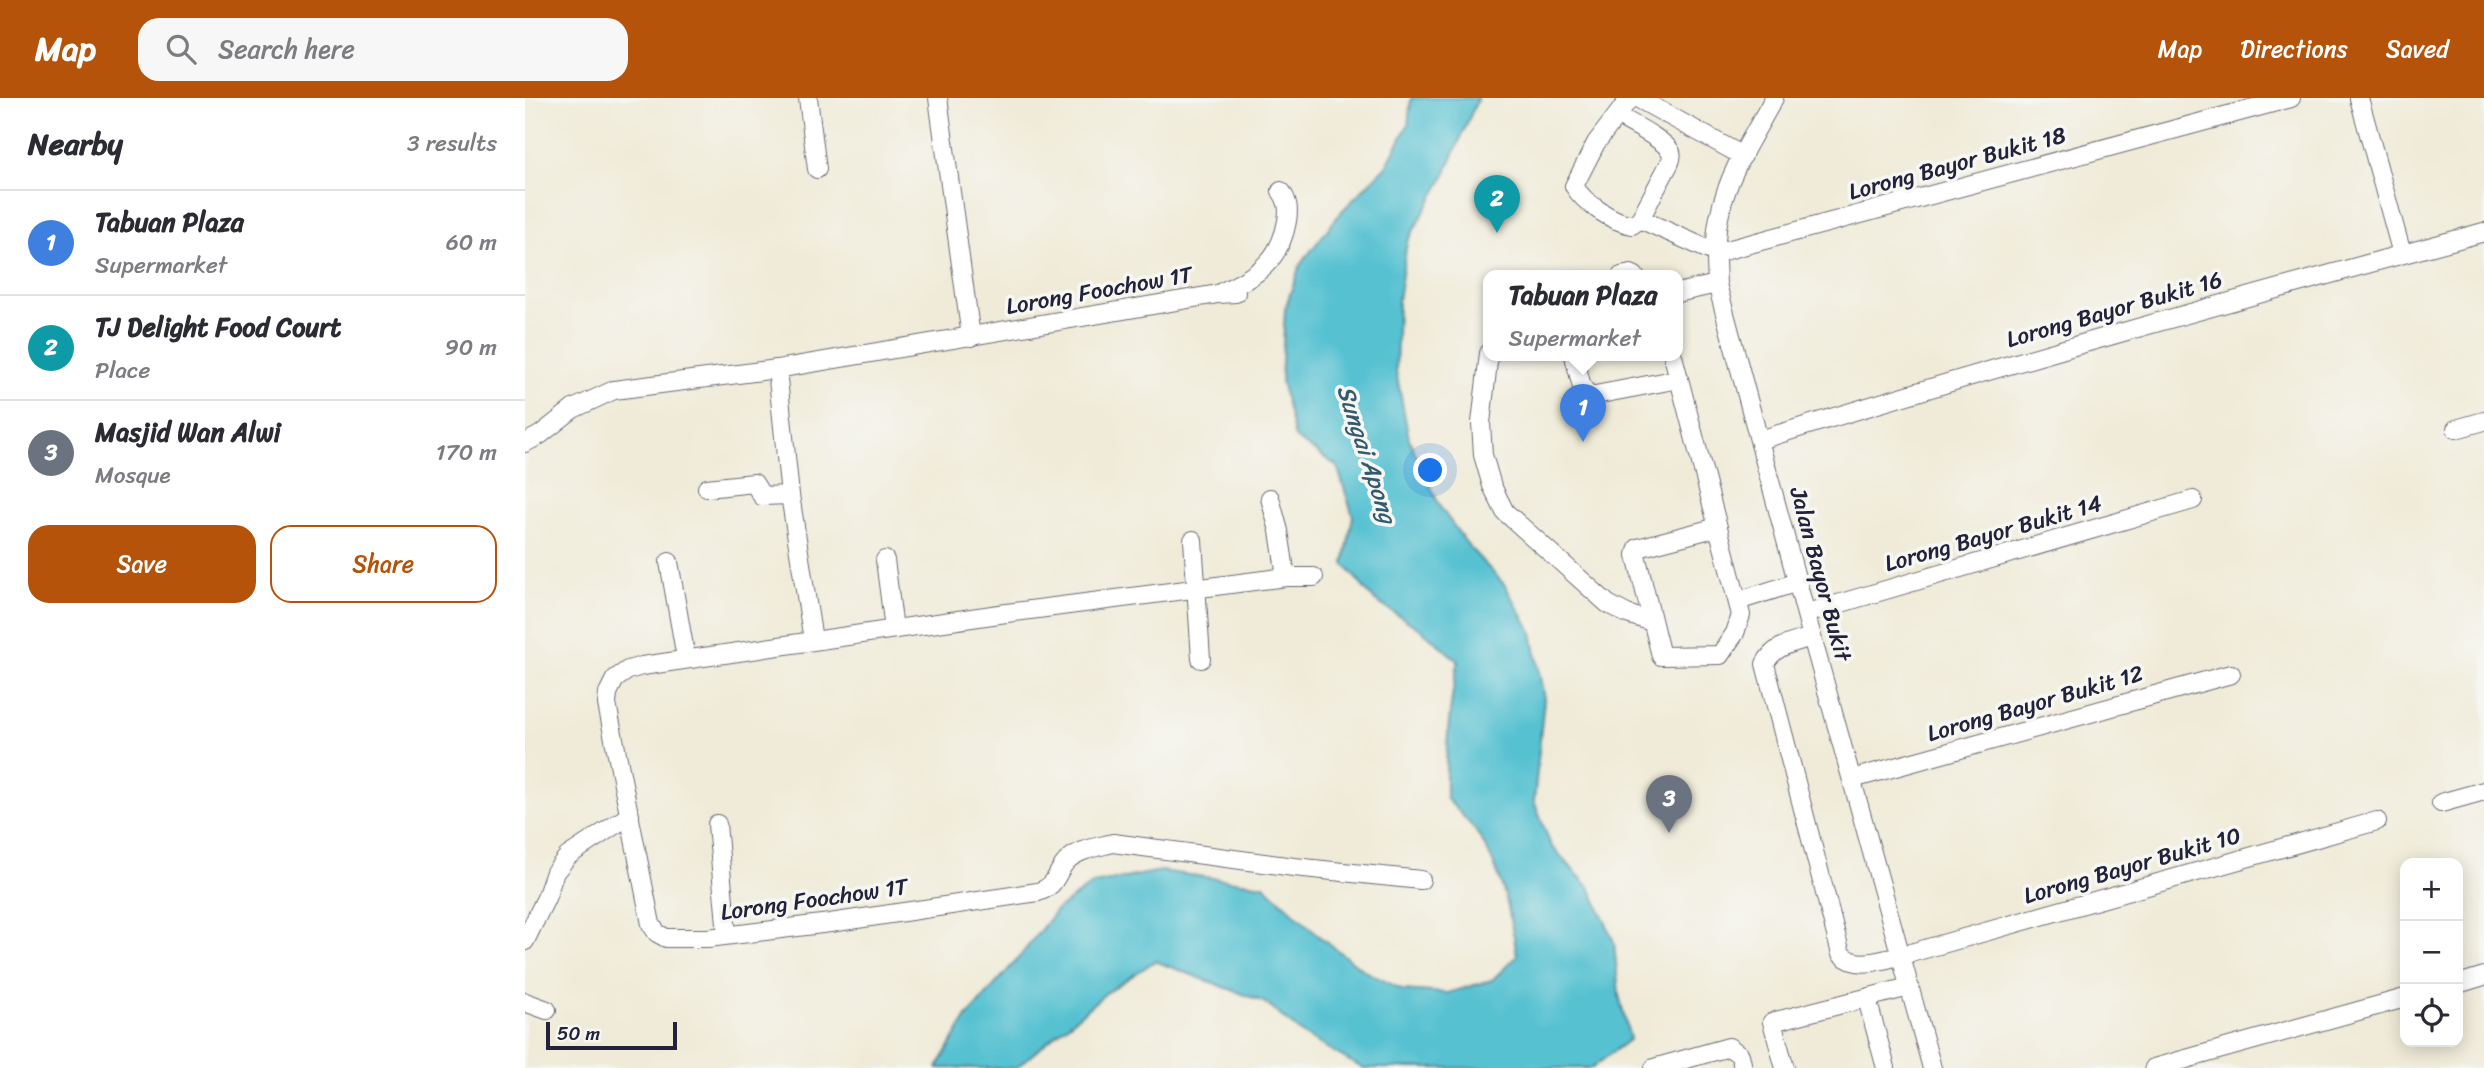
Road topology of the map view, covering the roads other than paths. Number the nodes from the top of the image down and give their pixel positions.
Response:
1 (808, 98) edge
2 (938, 98) edge
3 (1630, 98) edge
4 (1637, 98) edge
5 (1775, 98) edge
6 (2291, 98) edge
7 (2359, 98) edge
8 (1618, 116) junction
9 (1742, 156) junction
10 (817, 169) dead end
11 (1281, 191) dead end
12 (1640, 219) junction
13 (2484, 232) edge
14 (1716, 253) junction
15 (2402, 254) junction
16 (1717, 284) junction
17 (1683, 292) edge
18 (971, 337) junction
19 (1488, 361) edge
20 (1575, 361) edge
21 (1674, 361) edge
22 (777, 369) junction
23 (1679, 379) junction
24 (2484, 421) edge
25 (2456, 429) dead end
26 (1760, 440) junction
27 (525, 443) edge
28 (707, 488) dead end
29 (790, 495) junction
30 (1270, 498) dead end
31 (2193, 500) dead end
32 (1718, 527) junction
33 (1193, 540) dead end
34 (885, 560) dead end
35 (669, 562) dead end
36 (1286, 577) junction
37 (1314, 577) dead end
38 (1798, 582) junction
39 (1196, 589) junction
40 (1738, 601) junction
41 (1807, 613) junction
42 (1652, 622) junction
43 (894, 629) junction
44 (1812, 637) junction
45 (813, 640) junction
46 (686, 658) junction
47 (1201, 659) dead end
48 (2231, 674) dead end
49 (1852, 779) junction
50 (2484, 791) edge
51 (2441, 803) dead end
52 (630, 815) junction
53 (2377, 821) dead end
54 (717, 824) dead end
55 (1421, 880) dead end
56 (727, 935) junction
57 (525, 941) edge
58 (1900, 956) junction
59 (2484, 976) edge
60 (2463, 982) edge
61 (1909, 987) junction
62 (1867, 999) junction
63 (2400, 999) edge
64 (525, 1002) edge
65 (547, 1010) dead end
66 (1654, 1068) edge
67 (1744, 1068) edge
68 (1785, 1068) edge
69 (1886, 1068) edge
70 (1931, 1068) edge
71 (2154, 1068) edge

1 - 10 street
2 - 18 street
3 - 8 street
4 - 9 street
5 - 9 street, Jalan Bayor Bukit
6 - 14 street, Lorong Bayor Bukit 18
7 - 15 street
8 - 12 street
8 - 12 street
9 - 14 street, Jalan Bayor Bukit
11 - 18 street, Lorong Foochow 1T
12 - 14 street
13 - 15 street, Lorong Bayor Bukit 16
14 - 16 street, Jalan Bayor Bukit
15 - 26 street, Lorong Bayor Bukit 16
16 - 17 street
16 - 26 street, Jalan Bayor Bukit
18 - 22 street, Lorong Foochow 1T
19 - 42 street
20 - 23 street
21 - 23 street
22 - 27 street, Lorong Foochow 1T
22 - 29 street
23 - 32 street
24 - 25 street
26 - 38 street, Jalan Bayor Bukit
28 - 29 street
29 - 45 street
30 - 36 street
31 - 41 street, Lorong Bayor Bukit 14
32 - 40 street
32 - 42 street
33 - 39 street
34 - 43 street
35 - 46 street
36 - 37 street, Lorong Foochow 1T
36 - 39 street, Lorong Foochow 1T
38 - 40 street
38 - 41 street, Jalan Bayor Bukit
39 - 43 street, Lorong Foochow 1T
39 - 47 street
40 - 42 street
41 - 44 street, Jalan Bayor Bukit
43 - 45 street, Lorong Foochow 1T
44 - 49 street, Jalan Bayor Bukit
44 - 58 street, Lorong Bayor Bukit 10
45 - 46 street, Lorong Foochow 1T
46 - 52 street, Lorong Foochow 1T
48 - 49 street, Lorong Bayor Bukit 12
49 - 58 street, Jalan Bayor Bukit
50 - 51 street
52 - 56 street, Lorong Foochow 1T
52 - 57 street
53 - 58 street, Lorong Bayor Bukit 10
54 - 56 street
55 - 56 street, Lorong Foochow 1T
58 - 61 street, Jalan Bayor Bukit
59 - 60 street
61 - 62 street
61 - 70 street, Jalan Bayor Bukit
62 - 68 street
62 - 69 street
63 - 71 street
64 - 65 street
66 - 67 street

